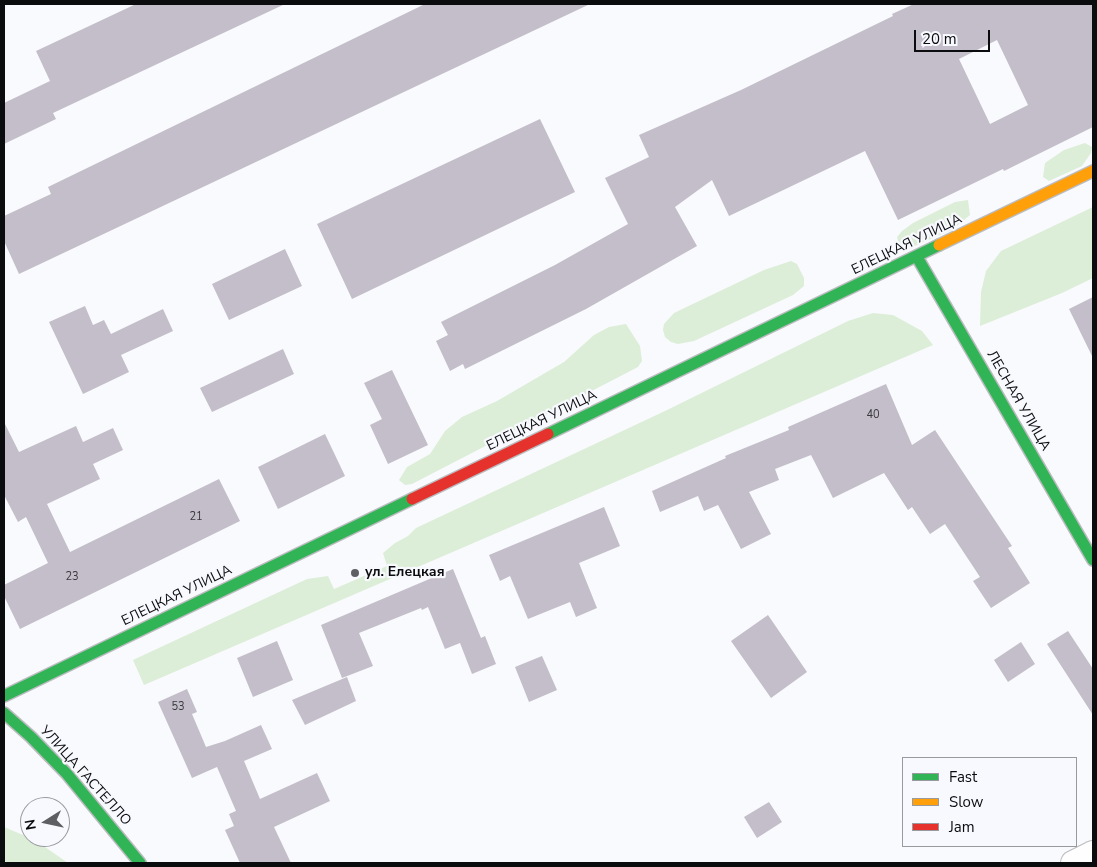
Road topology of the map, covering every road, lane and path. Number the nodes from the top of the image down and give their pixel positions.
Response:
1 (1093, 171) edge
2 (917, 257) junction
3 (1093, 560) edge
4 (4, 696) edge
5 (4, 713) edge
6 (1093, 853) edge
7 (140, 863) edge
8 (1073, 863) edge

1 - 2 main road, ЕЛЕЦКАЯ УЛИЦА
2 - 3 main road, ЛЕСНАЯ УЛИЦА
2 - 4 main road, ЕЛЕЦКАЯ УЛИЦА
5 - 7 main road, УЛИЦА ГАСТЕЛЛО
6 - 8 street

